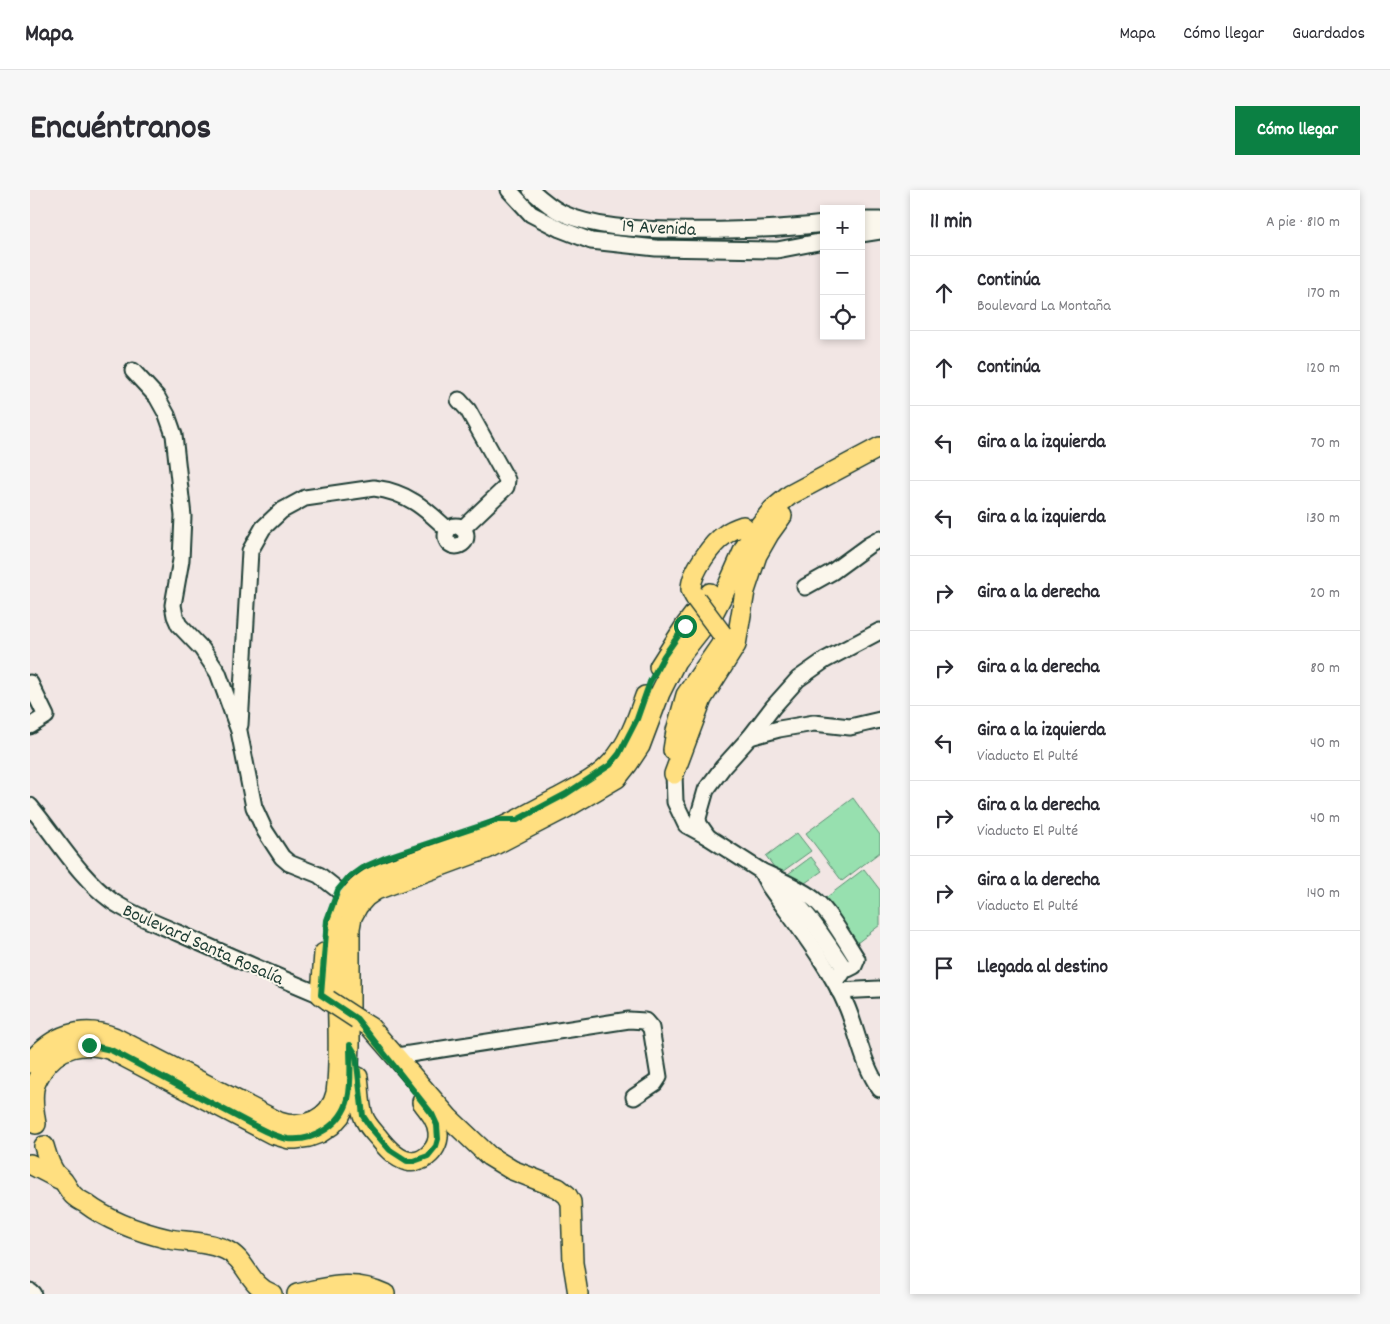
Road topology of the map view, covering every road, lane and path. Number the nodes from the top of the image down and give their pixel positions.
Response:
1 (509, 190) edge
2 (531, 190) edge
3 (865, 220) edge
4 (880, 220) edge
5 (820, 224) edge
6 (880, 231) edge
7 (865, 233) edge
8 (820, 242) edge
9 (133, 371) dead end
10 (459, 400) dead end
11 (880, 434) edge
12 (880, 447) edge
13 (743, 526) junction
14 (880, 539) edge
15 (805, 587) dead end
16 (880, 631) edge
17 (30, 683) edge
18 (880, 720) edge
19 (30, 726) edge
20 (239, 731) junction
21 (750, 737) junction
22 (674, 774) junction
23 (30, 806) edge
24 (517, 820) junction
25 (535, 825) junction
26 (708, 837) junction
27 (761, 871) junction
28 (769, 886) junction
29 (338, 890) junction
30 (845, 969) junction
31 (832, 976) junction
32 (879, 989) edge
33 (839, 991) junction
34 (334, 996) junction
35 (361, 1021) junction
36 (350, 1045) junction
37 (397, 1056) junction
38 (30, 1064) edge
39 (874, 1069) edge
40 (880, 1089) edge
41 (634, 1096) dead end
42 (33, 1123) edge
43 (44, 1146) junction
44 (30, 1162) edge
45 (63, 1180) junction
46 (30, 1291) edge
47 (34, 1294) edge
48 (272, 1294) edge
49 (297, 1294) edge
50 (385, 1294) edge
51 (578, 1294) edge

1 - 8 street, 19 Avenida
2 - 5 street, 19 Avenida
3 - 4 street
6 - 7 street
9 - 20 street
10 - 20 street
11 - 13 main road
12 - 22 main road
12 - 25 main road
13 - 22 main road, bridge
13 - 24 main road
14 - 15 street
16 - 21 street
17 - 19 street
18 - 21 street
20 - 29 street
21 - 26 street
22 - 26 street
23 - 34 street, Boulevard Santa Rosalía
24 - 29 main road
24 - 34 main road
25 - 34 main road
25 - 35 main road
26 - 27 street
27 - 28 street
27 - 30 street
28 - 30 street
28 - 31 street
29 - 34 main road
30 - 31 street
31 - 33 street
32 - 33 street
33 - 39 street
34 - 35 main road, bridge
34 - 36 main road
34 - 38 main road
35 - 36 main road
35 - 37 main road
36 - 42 main road
37 - 41 street
37 - 51 main road
39 - 40 street
42 - 43 main road
43 - 44 main road
43 - 45 main road
44 - 45 main road
45 - 48 main road
46 - 47 street
49 - 50 main road

